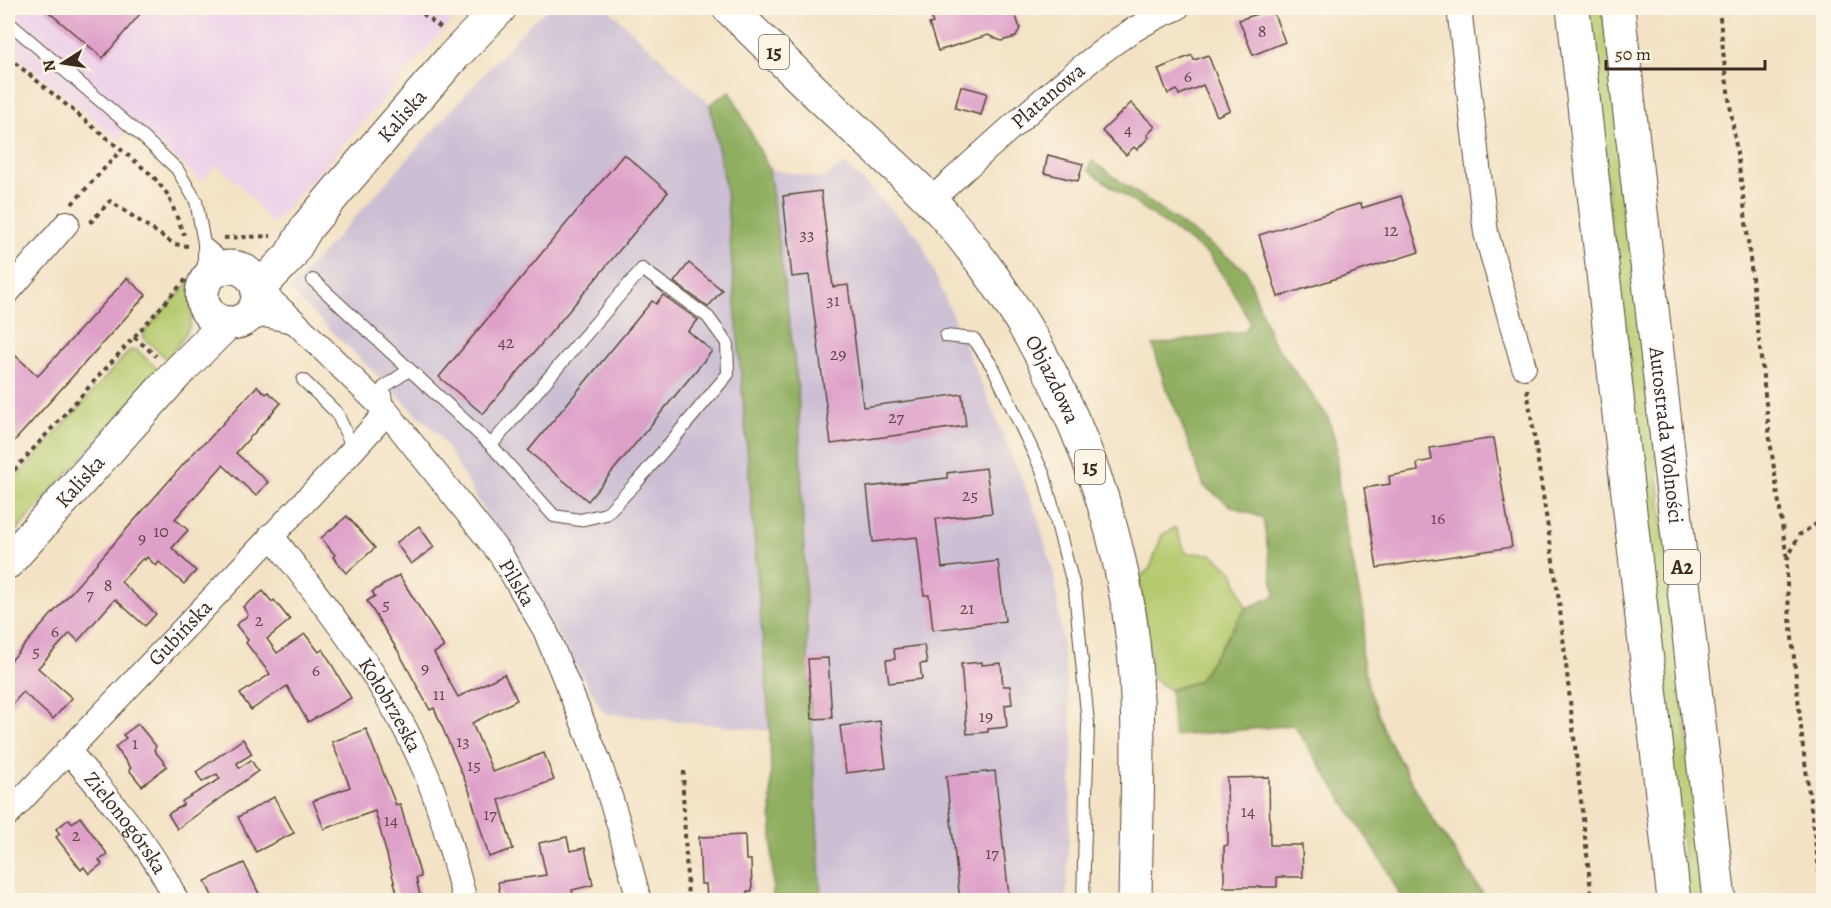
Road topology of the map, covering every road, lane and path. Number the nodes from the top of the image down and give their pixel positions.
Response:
1 (416, 8) edge
2 (500, 8) edge
3 (729, 8) edge
4 (1177, 8) edge
5 (1460, 8) edge
6 (1573, 8) edge
7 (1618, 8) edge
8 (1719, 8) edge
9 (8, 22) edge
10 (448, 35) dead end
11 (8, 57) edge
12 (122, 149) junction
13 (930, 201) junction
14 (77, 224) junction
15 (204, 243) junction
16 (189, 246) junction
17 (191, 254) dead end
18 (244, 275) junction
19 (313, 280) dead end
20 (8, 292) edge
21 (215, 300) junction
22 (295, 322) junction
23 (946, 336) dead end
24 (134, 337) junction
25 (1524, 367) joint
26 (409, 370) junction
27 (176, 374) junction
28 (303, 380) dead end
29 (387, 412) junction
30 (491, 445) junction
31 (353, 449) junction
32 (8, 477) edge
33 (1824, 519) edge
34 (272, 535) junction
35 (1787, 561) junction
36 (8, 562) edge
37 (68, 750) junction
38 (684, 771) dead end
39 (8, 814) edge
40 (176, 900) edge
41 (465, 900) edge
42 (639, 900) edge
43 (688, 900) edge
44 (1083, 900) edge
45 (1135, 900) edge
46 (1592, 900) edge
47 (1674, 900) edge
48 (1719, 900) edge
49 (1823, 900) edge

1 - 10 path
2 - 18 main road, Kaliska
3 - 13 main road, Objazdowa / 15
4 - 13 street, Platanowa
5 - 25 street
6 - 47 main road, A2
7 - 48 main road, Autostrada Wolności / A2
8 - 35 path
9 - 15 lane
11 - 12 path
12 - 14 path
12 - 16 path
13 - 45 main road, Objazdowa / 15
14 - 16 path
14 - 20 street
15 - 18 lane
15 - 21 lane
16 - 17 path
18 - 21 main road
18 - 21 main road, Kaliska
18 - 22 street, Pilska
19 - 26 lane
21 - 22 street
21 - 24 path
21 - 27 main road, Kaliska
22 - 29 street, Pilska
23 - 44 lane
24 - 27 path
24 - 32 path
25 - 46 path
26 - 29 lane
26 - 30 lane
27 - 36 main road, Kaliska
28 - 31 lane
29 - 31 street, Gubińska
29 - 42 street, Pilska
30 - 30 lane
31 - 34 street, Gubińska
33 - 35 path
34 - 37 street, Gubińska
34 - 41 street, Kołobrzeska
35 - 49 path
37 - 39 street, Gubińska
37 - 40 street, Zielonogórska
38 - 43 path

